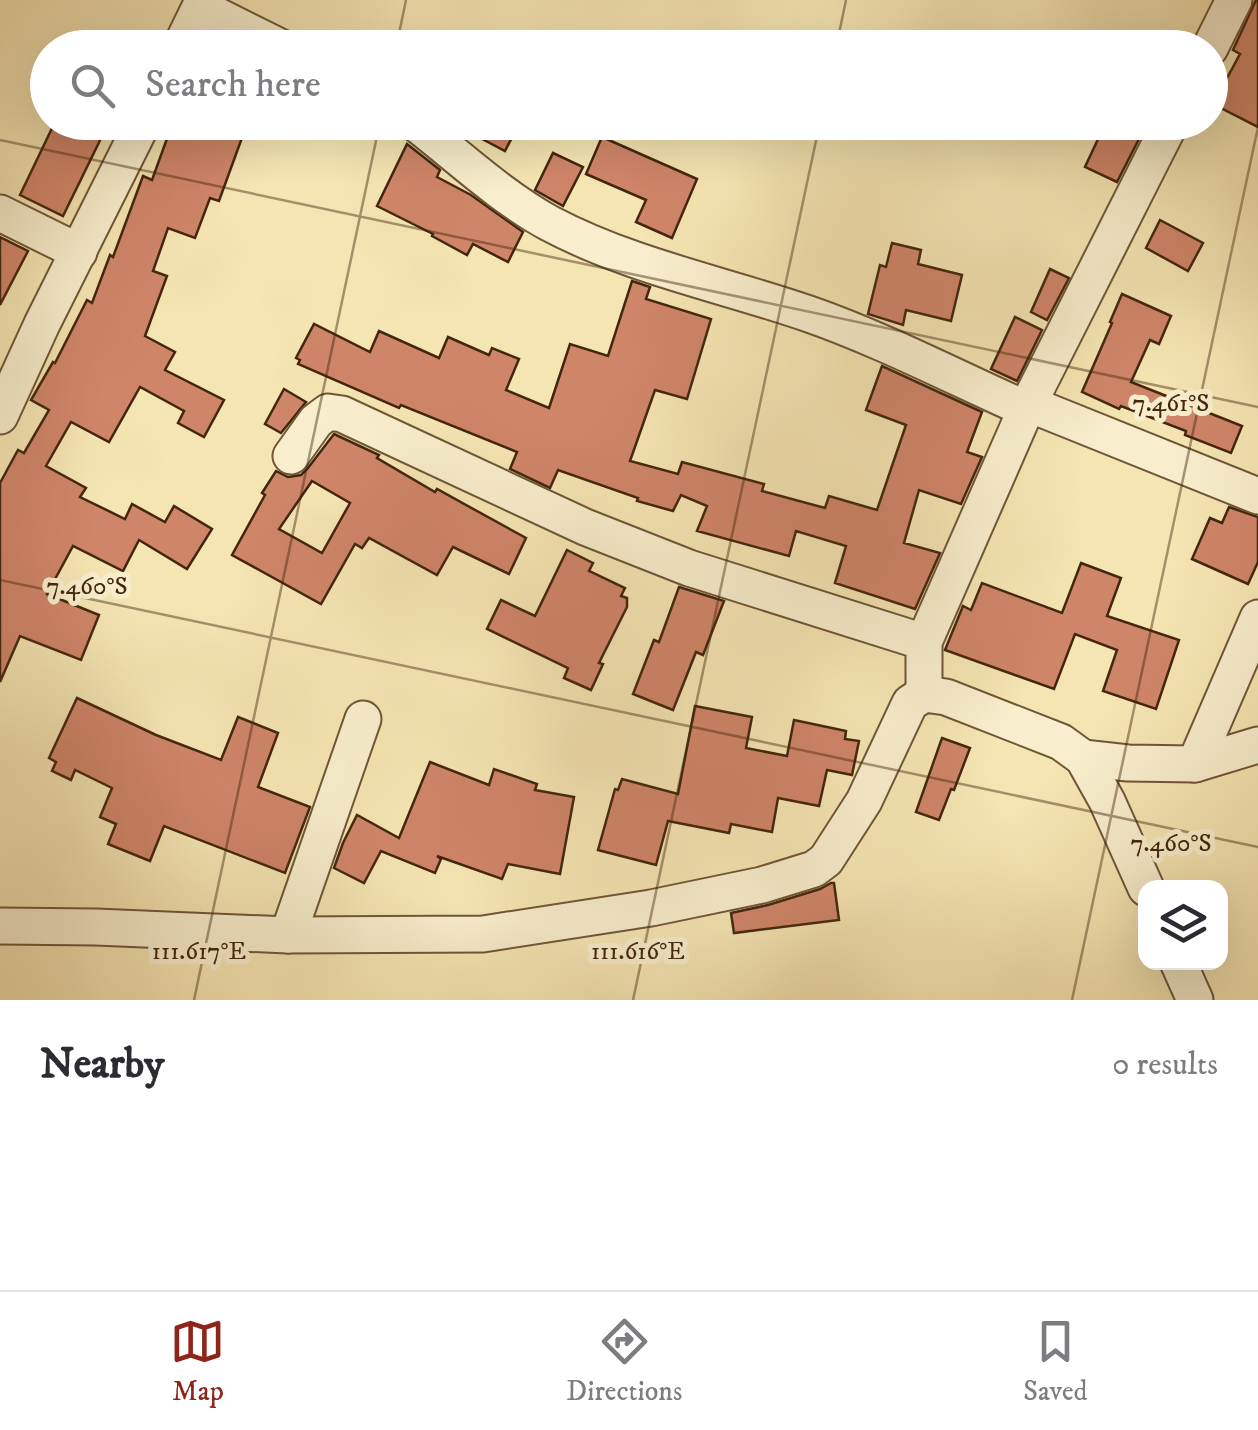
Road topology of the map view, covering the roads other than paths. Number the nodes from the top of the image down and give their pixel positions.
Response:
1 (1234, 0) edge
2 (189, 30) edge
3 (246, 30) edge
4 (1219, 30) edge
5 (134, 140) edge
6 (437, 140) edge
7 (1163, 140) edge
8 (0, 213) edge
9 (78, 252) junction
10 (1027, 406) junction
11 (0, 416) edge
12 (290, 456) dead end
13 (1258, 496) edge
14 (1258, 618) edge
15 (924, 642) junction
16 (924, 694) junction
17 (364, 719) dead end
18 (1258, 745) edge
19 (1083, 758) junction
20 (1195, 764) junction
21 (1142, 880) edge
22 (0, 926) edge
23 (288, 935) junction
24 (1182, 970) edge
25 (1195, 1000) edge

1 - 4 street
2 - 3 street
5 - 9 street
6 - 10 street
7 - 10 street
8 - 9 street
9 - 11 street
10 - 13 street
10 - 15 street
12 - 15 street
14 - 20 street
15 - 16 street
16 - 19 street
16 - 23 street
17 - 23 street
18 - 20 street
19 - 20 street
19 - 21 street
22 - 23 street
24 - 25 street

